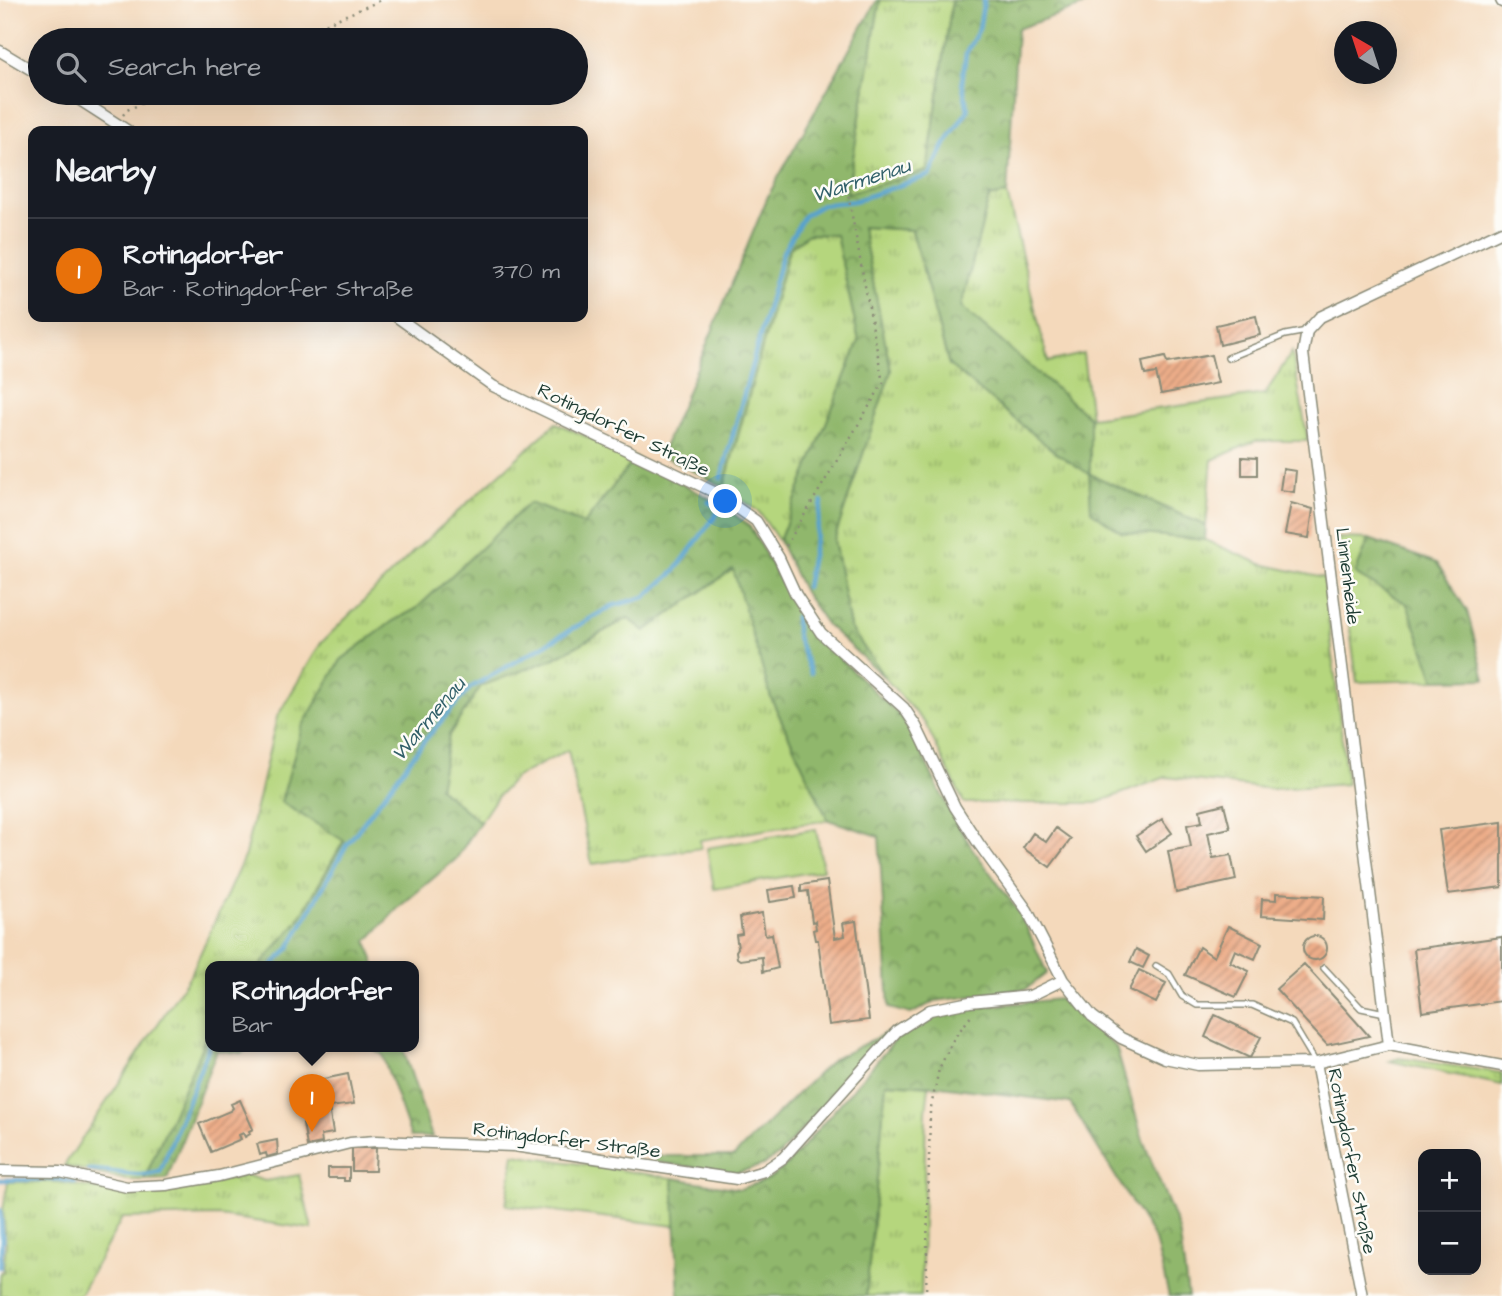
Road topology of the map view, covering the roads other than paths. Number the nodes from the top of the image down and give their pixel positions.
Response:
1 (0, 51) edge
2 (28, 68) edge
3 (88, 105) edge
4 (120, 126) edge
5 (1502, 231) edge
6 (404, 322) edge
7 (1307, 331) junction
8 (1228, 358) dead end
9 (1156, 966) dead end
10 (1324, 968) dead end
11 (1063, 979) junction
12 (1385, 1013) junction
13 (1389, 1045) junction
14 (1316, 1063) junction
15 (1502, 1066) edge
16 (0, 1171) edge
17 (1362, 1296) edge

1 - 2 street
3 - 4 street
5 - 7 street
6 - 11 street, Rotingdorfer Straße
7 - 8 lane
7 - 12 street, Linnenheide
9 - 14 lane
10 - 12 lane
11 - 14 street, Rotingdorfer Straße
11 - 16 street, Rotingdorfer Straße
12 - 13 street, Linnenheide
13 - 14 street
13 - 15 street
14 - 17 street, Rotingdorfer Straße

